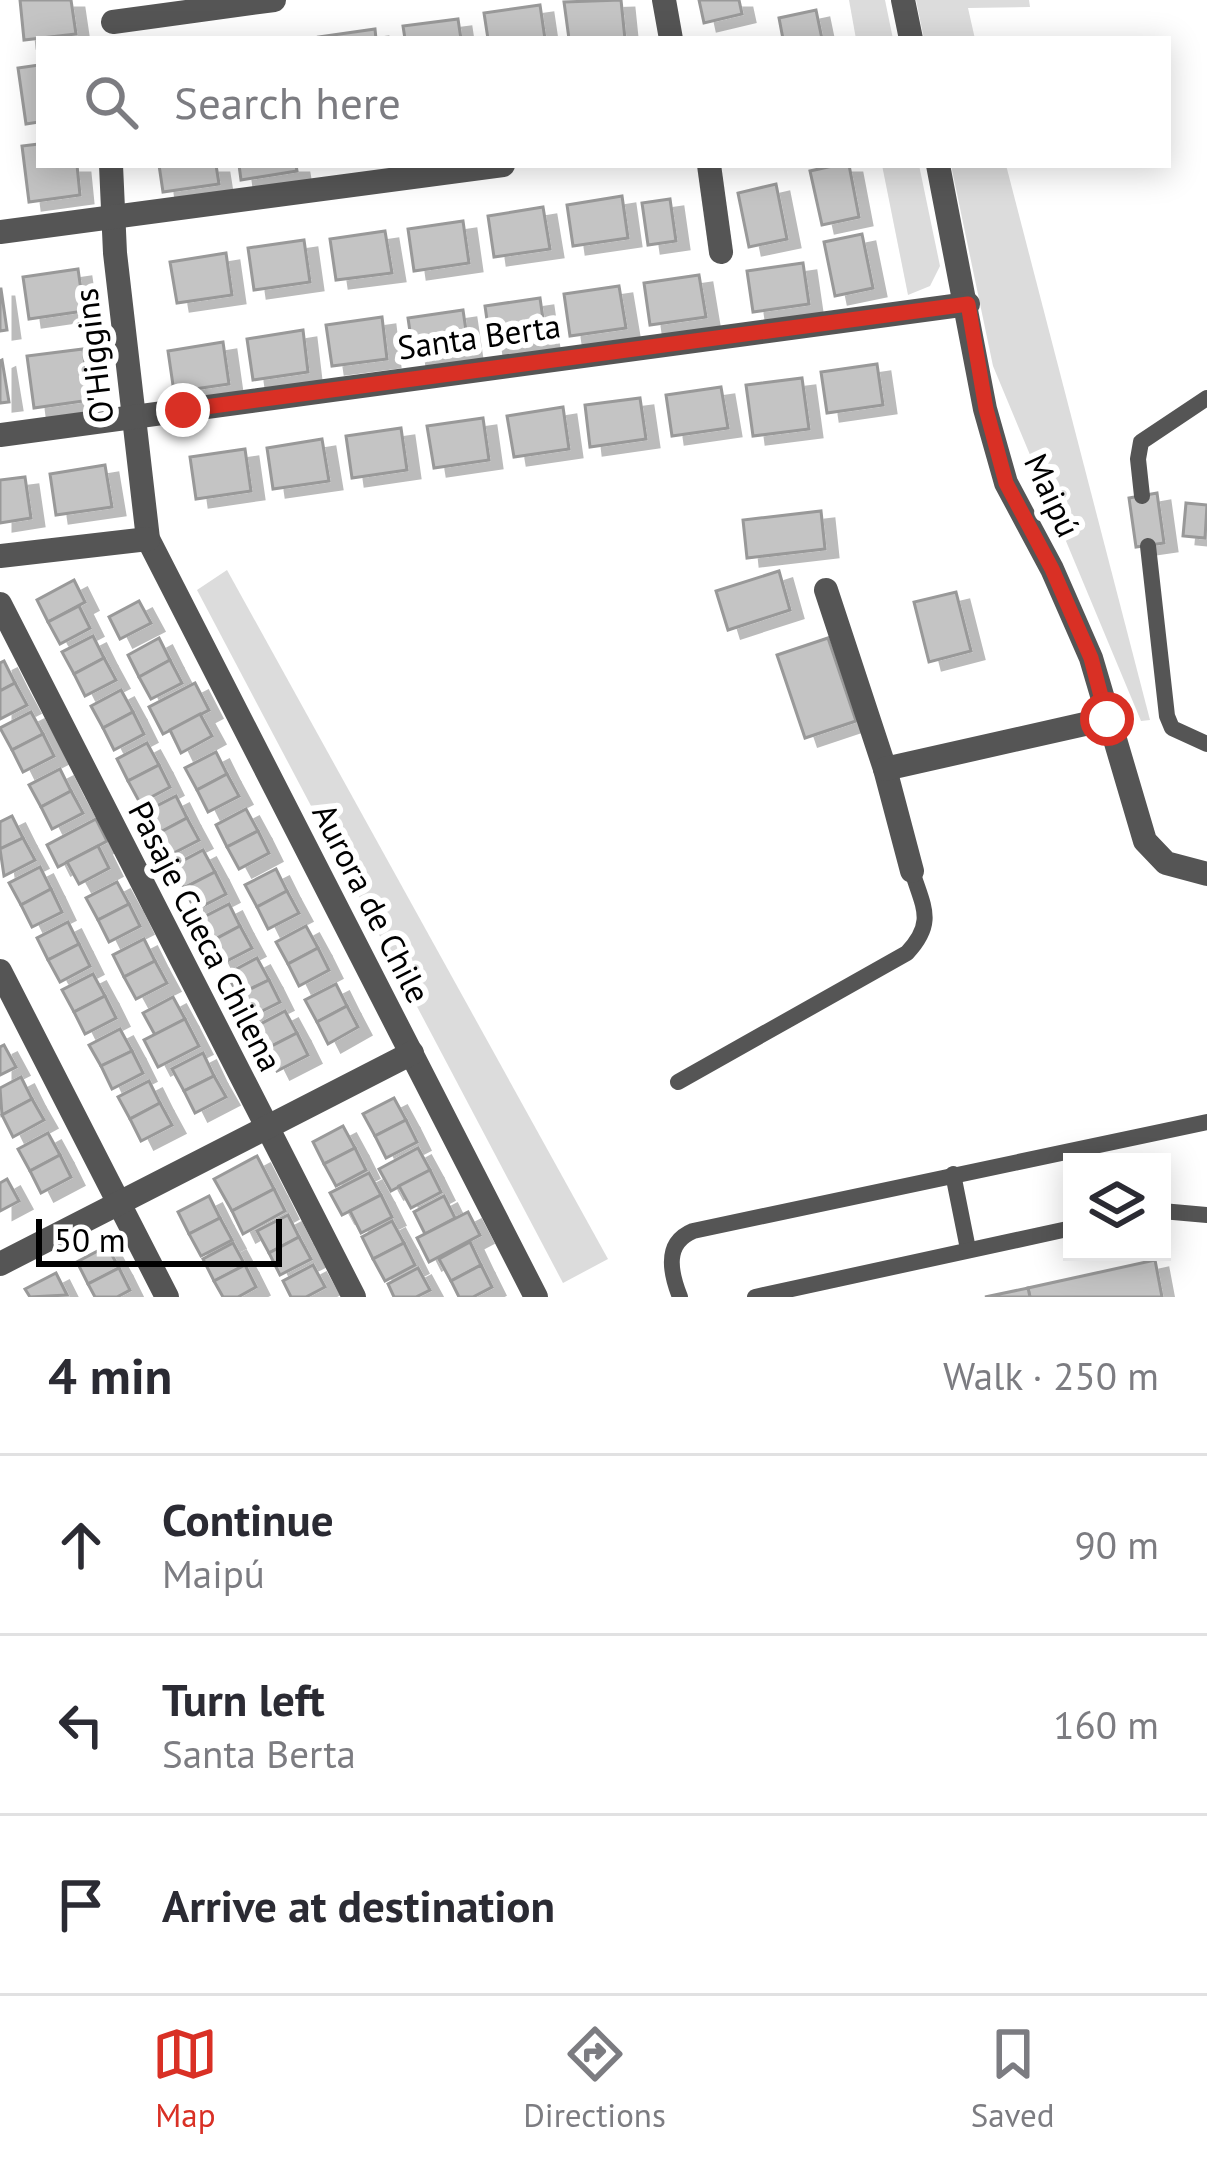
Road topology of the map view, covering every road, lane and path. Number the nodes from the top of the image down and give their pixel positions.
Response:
1 (274, 0) edge
2 (664, 0) edge
3 (903, 0) edge
4 (112, 20) edge
5 (670, 36) edge
6 (910, 36) edge
7 (111, 168) edge
8 (480, 168) edge
9 (709, 168) edge
10 (939, 168) edge
11 (111, 217) junction
12 (0, 232) edge
13 (721, 252) dead end
14 (968, 304) junction
15 (1207, 398) edge
16 (134, 417) junction
17 (0, 435) edge
18 (1142, 496) dead end
19 (148, 539) junction
20 (1148, 546) dead end
21 (0, 556) edge
22 (826, 590) dead end
23 (0, 604) edge
24 (1107, 719) junction
25 (1207, 744) edge
26 (885, 769) junction
27 (912, 871) joint
28 (1207, 874) edge
29 (0, 970) edge
30 (412, 1053) junction
31 (678, 1082) dead end
32 (1207, 1123) edge
33 (266, 1128) junction
34 (953, 1174) junction
35 (118, 1203) junction
36 (1171, 1212) edge
37 (1207, 1216) edge
38 (1063, 1230) edge
39 (968, 1250) junction
40 (0, 1264) edge
41 (167, 1297) edge
42 (354, 1297) edge
43 (536, 1297) edge
44 (680, 1297) edge
45 (755, 1297) edge

1 - 4 street
2 - 5 street
3 - 6 street
7 - 11 street, O'Higgins
8 - 11 street
9 - 13 street
10 - 14 street, Maipú
11 - 12 street
11 - 16 street, O'Higgins
14 - 16 street, Santa Berta
14 - 24 street, Maipú
15 - 18 lane
16 - 17 street, Santa Berta
16 - 19 street, O'Higgins
19 - 21 street
19 - 30 street, Aurora de Chile
20 - 25 lane
22 - 26 street
23 - 33 street, Pasaje Cueca Chilena
24 - 26 street
24 - 28 street, Maipú
26 - 27 street
27 - 31 lane
29 - 35 street
30 - 33 street
30 - 43 street, Aurora de Chile
32 - 34 lane
33 - 35 street
33 - 42 street, Pasaje Cueca Chilena
34 - 39 lane
34 - 44 lane
35 - 40 street
35 - 41 street
36 - 37 lane
38 - 39 lane
39 - 45 lane

